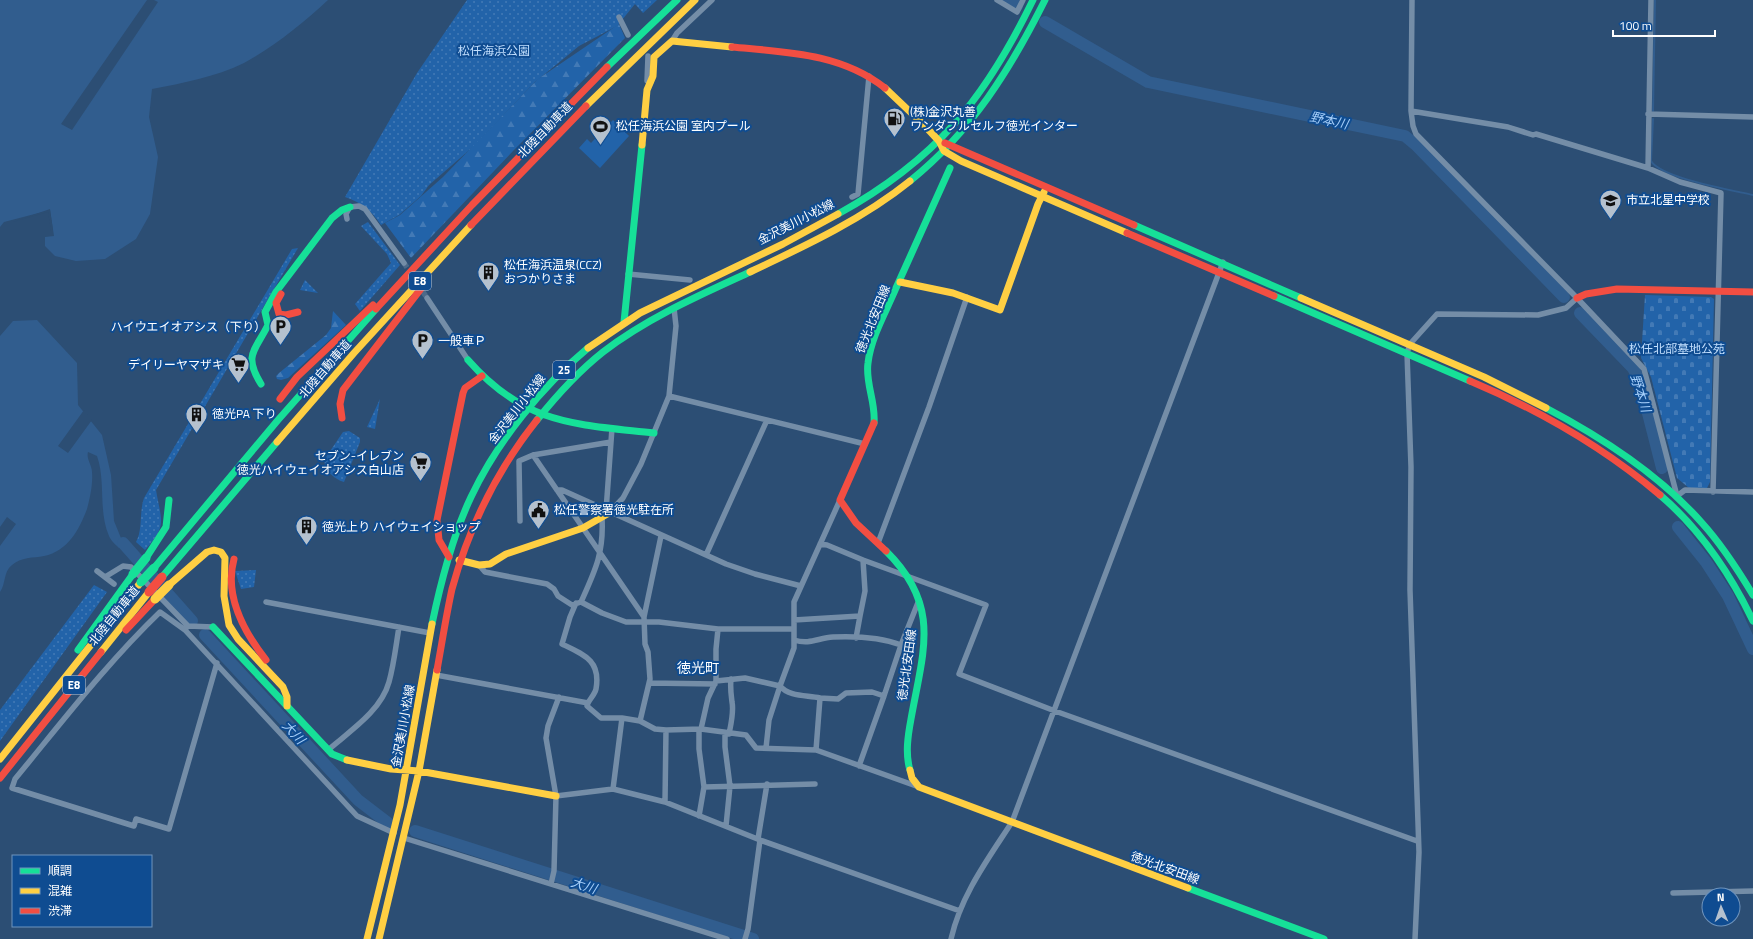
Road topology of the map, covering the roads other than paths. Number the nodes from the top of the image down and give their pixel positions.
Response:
1 (677, 0) edge
2 (694, 0) edge
3 (712, 0) edge
4 (997, 0) edge
5 (1023, 0) edge
6 (1033, 0) edge
7 (1045, 0) edge
8 (1412, 0) edge
9 (1651, 0) edge
10 (619, 17) dead end
11 (628, 36) dead end
12 (672, 41) junction
13 (648, 56) dead end
14 (869, 76) junction
15 (651, 82) junction
16 (1411, 111) junction
17 (1648, 114) junction
18 (1753, 117) edge
19 (939, 141) junction
20 (947, 147) junction
21 (950, 168) dead end
22 (1648, 168) junction
23 (1048, 187) junction
24 (485, 193) junction
25 (1042, 196) junction
26 (852, 197) dead end
27 (493, 201) junction
28 (350, 207) junction
29 (347, 219) dead end
30 (1223, 262) junction
31 (404, 263) tunnel mouth
32 (1218, 273) junction
33 (628, 274) junction
34 (690, 280) dead end
35 (900, 282) junction
36 (1719, 291) junction
37 (1753, 292) edge
38 (967, 297) junction
39 (427, 298) tunnel mouth
40 (1577, 298) junction
41 (674, 308) junction
42 (298, 312) dead end
43 (624, 322) junction
44 (1410, 344) junction
45 (1407, 353) junction
46 (468, 360) joint
47 (482, 376) junction
48 (261, 384) dead end
49 (669, 396) junction
50 (280, 399) dead end
51 (529, 410) junction
52 (540, 414) junction
53 (342, 418) dead end
54 (767, 420) junction
55 (612, 428) junction
56 (654, 433) junction
57 (611, 442) junction
58 (865, 444) junction
59 (533, 454) junction
60 (557, 490) junction
61 (1713, 492) junction
62 (1753, 492) edge
63 (1677, 496) junction
64 (169, 500) dead end
65 (840, 500) junction
66 (606, 514) junction
67 (520, 521) dead end
68 (583, 528) junction
69 (661, 536) junction
70 (878, 543) junction
71 (820, 544) junction
72 (600, 554) junction
73 (706, 555) junction
74 (449, 557) junction
75 (234, 559) dead end
76 (459, 560) junction
77 (863, 560) junction
78 (479, 565) junction
79 (97, 571) dead end
80 (908, 576) junction
81 (105, 577) junction
82 (114, 584) dead end
83 (801, 586) junction
84 (1753, 595) edge
85 (152, 596) junction
86 (919, 600) junction
87 (266, 602) dead end
88 (579, 603) junction
89 (860, 616) junction
90 (644, 619) junction
91 (794, 620) junction
92 (1753, 620) edge
93 (213, 627) joint
94 (399, 627) junction
95 (186, 628) junction
96 (718, 629) junction
97 (794, 629) junction
98 (430, 633) junction
99 (856, 638) junction
100 (794, 640) junction
101 (901, 645) junction
102 (217, 663) junction
103 (436, 674) junction
104 (730, 679) junction
105 (649, 683) junction
106 (716, 683) junction
107 (780, 686) junction
108 (884, 696) junction
109 (559, 697) junction
110 (820, 698) junction
111 (588, 703) junction
112 (287, 706) junction
113 (1055, 711) junction
114 (622, 718) junction
115 (640, 721) junction
116 (23, 729) junction
117 (700, 729) junction
118 (666, 730) junction
119 (727, 734) junction
120 (766, 748) junction
121 (328, 750) junction
122 (816, 750) junction
123 (0, 759) edge
124 (858, 766) junction
125 (407, 771) junction
126 (419, 771) junction
127 (0, 778) edge
128 (767, 784) junction
129 (815, 784) dead end
130 (730, 786) junction
131 (704, 787) junction
132 (919, 787) junction
133 (613, 789) junction
134 (556, 796) junction
135 (665, 802) junction
136 (699, 816) junction
137 (1012, 822) junction
138 (726, 826) junction
139 (394, 833) junction
140 (404, 838) junction
141 (759, 840) junction
142 (1417, 841) junction
143 (552, 882) junction
144 (1753, 891) edge
145 (1673, 893) dead end
146 (960, 911) junction
147 (367, 939) edge
148 (379, 939) edge
149 (727, 939) edge
150 (745, 939) edge
151 (951, 939) edge
152 (1324, 939) edge
153 (1415, 939) edge

1 - 24 main road, 北陸自動車道 / E8
2 - 27 main road, 北陸自動車道 / E8
3 - 12 street
4 - 5 street
6 - 19 main road, 金沢美川小松線 / 25
7 - 20 main road, 金沢美川小松線 / 25
8 - 16 street
9 - 17 street
10 - 11 street
12 - 14 main road
12 - 15 main road
13 - 15 street
14 - 19 main road
14 - 26 street
15 - 33 main road
16 - 22 street
16 - 40 street
17 - 18 street
17 - 22 street
19 - 20 main road
19 - 43 main road, 金沢美川小松線 / 25
20 - 23 main road
20 - 25 main road
20 - 41 main road, 金沢美川小松線 / 25
21 - 35 main road
22 - 36 street
23 - 25 main road, 徳光北安田線
23 - 30 main road
24 - 50 main road
24 - 116 main road, 北陸自動車道 / E8, bridge
25 - 32 main road
25 - 38 main road, 徳光北安田線
27 - 53 main road
27 - 85 main road, 北陸自動車道 / E8, bridge
28 - 29 street
28 - 31 street
28 - 42 main road
28 - 48 main road
30 - 32 street
30 - 44 main road
32 - 45 main road
32 - 113 street
33 - 34 street
33 - 43 main road
35 - 38 main road, 徳光北安田線
35 - 58 main road, 徳光北安田線
36 - 37 main road
36 - 40 main road
36 - 61 street
38 - 70 street
39 - 46 street
40 - 44 street
40 - 63 street
41 - 49 street
41 - 52 main road, 金沢美川小松線 / 25
43 - 51 main road, 金沢美川小松線 / 25
44 - 45 street
44 - 63 main road
45 - 92 main road
45 - 142 street
46 - 47 main road
47 - 51 main road
47 - 74 main road
49 - 54 street
49 - 56 street
51 - 52 main road
51 - 74 main road, 金沢美川小松線 / 25
52 - 55 main road
52 - 76 main road, 金沢美川小松線 / 25
54 - 58 street
54 - 73 street
55 - 56 main road
55 - 57 street
56 - 66 street
57 - 59 street
57 - 66 street
58 - 65 main road, 徳光北安田線
59 - 60 street
59 - 67 street
60 - 66 street
60 - 68 street
61 - 62 street
61 - 63 street
63 - 84 main road
64 - 116 main road, bridge
65 - 70 main road, 徳光北安田線
65 - 71 street
66 - 68 main road
66 - 69 street
66 - 72 street
68 - 72 street
68 - 78 main road
69 - 73 street
69 - 90 street
70 - 80 main road, 徳光北安田線
71 - 77 street
71 - 83 street
72 - 88 street
72 - 90 street
73 - 83 street
74 - 98 main road, 金沢美川小松線 / 25
75 - 112 main road
76 - 78 main road
76 - 103 main road, 金沢美川小松線 / 25
77 - 80 street
77 - 89 street
78 - 88 street
79 - 81 street
80 - 86 main road, 徳光北安田線
80 - 113 street
81 - 82 street
81 - 95 street
83 - 91 street
85 - 112 main road, bridge
85 - 127 main road, 北陸自動車道 / E8
86 - 101 street
86 - 132 main road, 徳光北安田線
87 - 94 street
88 - 90 street
88 - 111 street
89 - 91 street
89 - 99 street
90 - 96 street
90 - 105 street
91 - 97 street
93 - 95 street
93 - 112 main road
94 - 98 street
94 - 121 street
95 - 102 street
95 - 102 street
96 - 97 street
96 - 106 street
97 - 100 street
98 - 125 main road, 金沢美川小松線 / 25
99 - 100 street
99 - 101 street
100 - 107 street
101 - 108 street
102 - 139 street
103 - 109 street
103 - 126 main road, 金沢美川小松線 / 25
104 - 106 street
104 - 107 street
104 - 119 street
105 - 106 street
105 - 115 street
106 - 117 street
107 - 110 street
107 - 120 street
108 - 110 street
108 - 124 street
109 - 111 street
109 - 134 street
110 - 122 street
111 - 114 street
112 - 121 main road
113 - 137 street
113 - 142 street
114 - 115 street
114 - 133 street
115 - 118 street
116 - 123 main road, 北陸自動車道 / E8
117 - 118 street
117 - 119 street
117 - 131 street
118 - 135 street
119 - 120 street
119 - 130 street
120 - 122 street
121 - 125 main road
122 - 124 street
124 - 132 street
125 - 126 main road
125 - 139 main road, 金沢美川小松線 / 25
126 - 134 main road
126 - 140 main road, 金沢美川小松線 / 25
128 - 129 street
128 - 130 street
128 - 141 street
130 - 131 street
130 - 138 street
131 - 136 street
132 - 137 main road, 徳光北安田線
133 - 134 street
133 - 135 street
134 - 143 street
135 - 136 street
136 - 138 street
137 - 146 street
137 - 152 main road, 徳光北安田線
138 - 141 street
139 - 147 main road, 金沢美川小松線 / 25
140 - 143 street
140 - 148 main road, 金沢美川小松線 / 25
141 - 146 street
141 - 150 street
142 - 153 street
143 - 149 street
144 - 145 street
146 - 151 street

